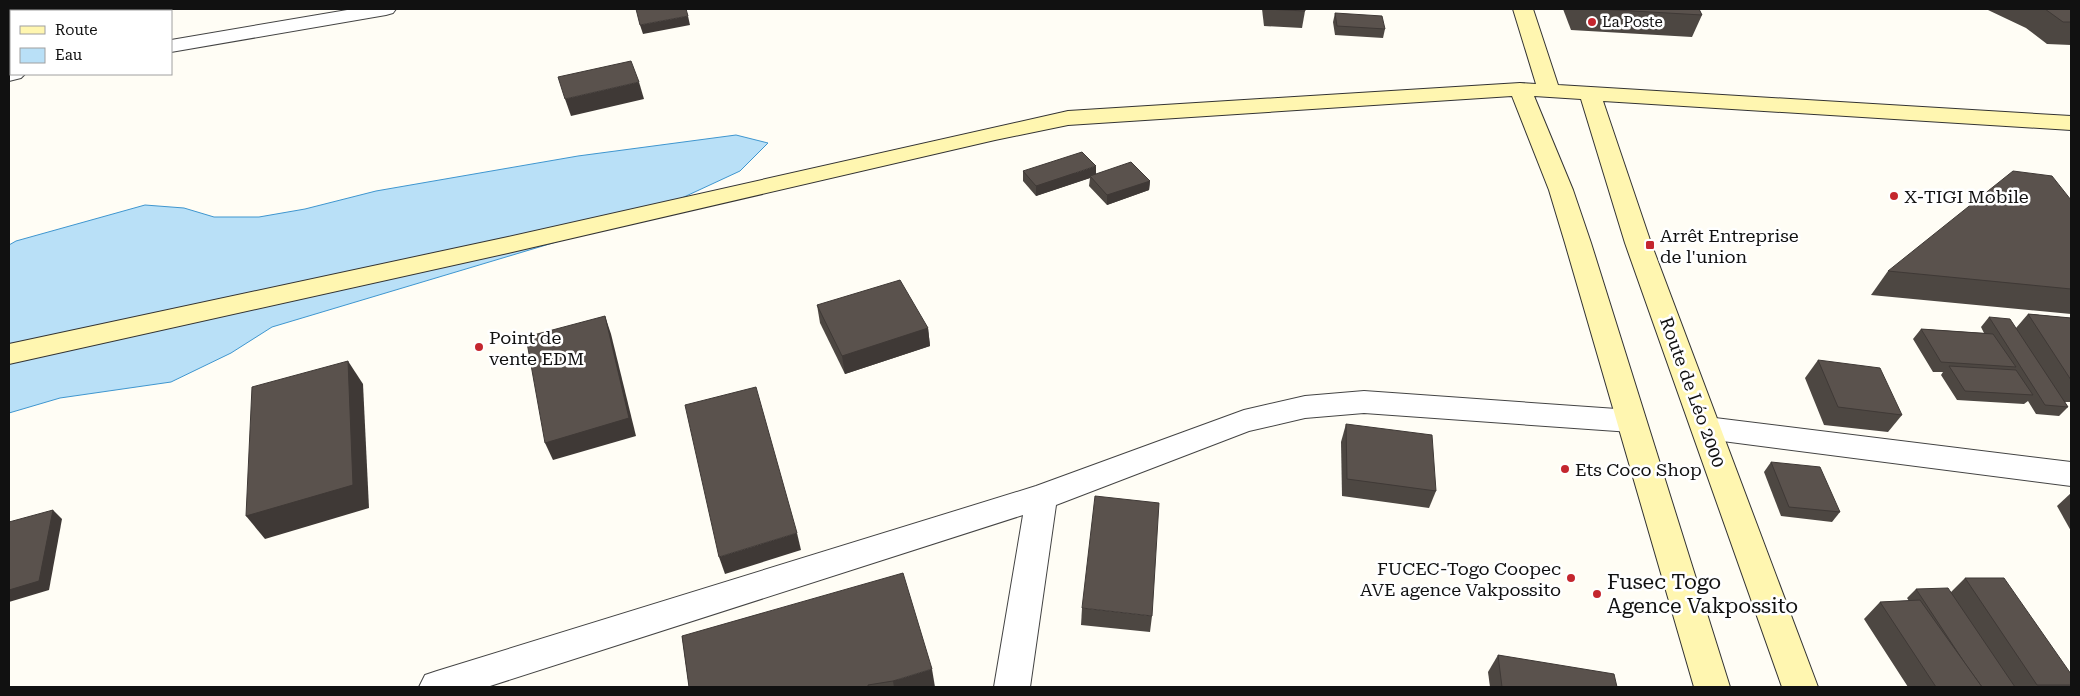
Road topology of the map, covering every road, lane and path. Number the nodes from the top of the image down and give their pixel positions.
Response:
1 (386, 9) edge
2 (1523, 9) edge
3 (172, 46) edge
4 (1520, 89) junction
5 (1549, 91) junction
6 (1590, 94) junction
7 (2071, 123) edge
8 (9, 354) edge
9 (1631, 421) junction
10 (1707, 428) junction
11 (2071, 474) edge
12 (1042, 497) junction
13 (437, 687) edge
14 (1012, 687) edge
15 (1712, 687) edge
16 (1800, 687) edge

1 - 3 street
2 - 5 street
4 - 5 street
4 - 8 street
4 - 9 street
5 - 6 street
6 - 7 street
6 - 10 street, Route de Léo 2000
9 - 12 street
9 - 15 street
10 - 11 street
10 - 16 street, Route de Léo 2000
12 - 13 street
12 - 14 street

